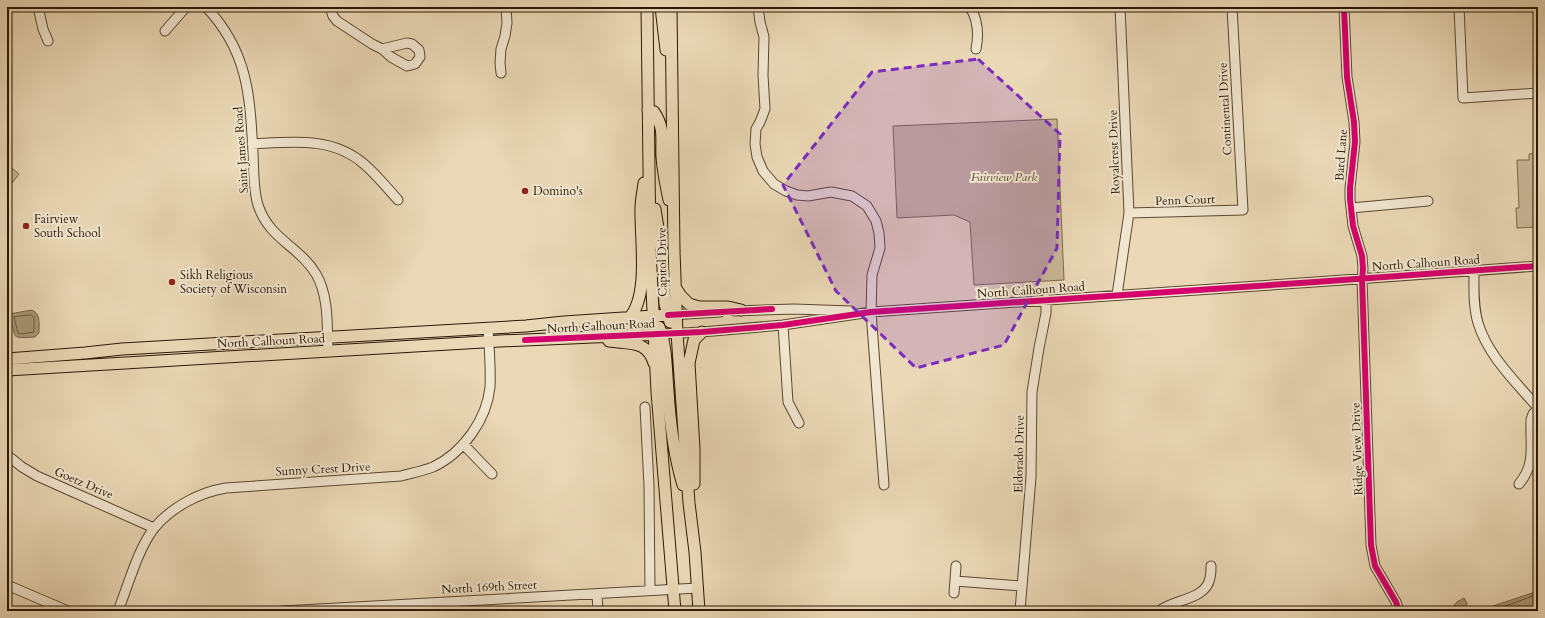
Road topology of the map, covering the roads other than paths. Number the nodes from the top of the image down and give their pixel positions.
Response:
1 (38, 7) edge
2 (186, 7) edge
3 (206, 7) edge
4 (330, 7) edge
5 (506, 7) edge
6 (647, 7) edge
7 (661, 7) edge
8 (671, 7) edge
9 (758, 7) edge
10 (970, 7) edge
11 (1120, 7) edge
12 (1232, 7) edge
13 (1344, 7) edge
14 (1459, 7) edge
15 (165, 31) dead end
16 (48, 41) dead end
17 (976, 48) dead end
18 (382, 49) dead end
19 (501, 73) dead end
20 (1538, 93) edge
21 (672, 96) junction
22 (648, 110) junction
23 (252, 144) junction
24 (649, 147) junction
25 (649, 173) junction
26 (398, 200) dead end
27 (1428, 201) dead end
28 (1351, 208) junction
29 (1243, 210) joint
30 (1129, 213) junction
31 (674, 222) junction
32 (1538, 266) edge
33 (1474, 271) junction
34 (1362, 279) junction
35 (675, 287) junction
36 (1117, 294) junction
37 (1046, 299) junction
38 (741, 310) junction
39 (871, 312) junction
40 (672, 315) junction
41 (654, 316) junction
42 (629, 318) junction
43 (782, 325) junction
44 (488, 328) junction
45 (702, 332) junction
46 (677, 333) junction
47 (658, 334) junction
48 (328, 338) junction
49 (575, 338) junction
50 (489, 342) junction
51 (328, 351) junction
52 (7, 358) edge
53 (7, 370) edge
54 (656, 370) junction
55 (645, 407) dead end
56 (1538, 408) edge
57 (799, 423) dead end
58 (463, 444) junction
59 (7, 455) edge
60 (492, 474) dead end
61 (1519, 484) dead end
62 (884, 485) dead end
63 (689, 503) junction
64 (154, 528) junction
65 (695, 552) junction
66 (956, 566) dead end
67 (1211, 566) dead end
68 (955, 581) junction
69 (7, 585) edge
70 (1021, 586) junction
71 (698, 588) junction
72 (650, 589) junction
73 (673, 589) junction
74 (954, 593) dead end
75 (597, 594) junction
76 (429, 607) edge
77 (68, 611) edge
78 (118, 611) edge
79 (282, 611) edge
80 (598, 611) edge
81 (675, 611) edge
82 (700, 611) edge
83 (1020, 611) edge
84 (1159, 611) edge
85 (1399, 611) edge

1 - 16 street
2 - 15 street
3 - 23 street, Saint James Road
4 - 18 street
5 - 19 street
6 - 22 main road, Capitol Drive
7 - 21 main road
8 - 21 main road, Capitol Drive
9 - 39 street
10 - 17 street
11 - 30 street, Royalcrest Drive
12 - 29 street, Continental Drive
13 - 28 street, Bard Lane
14 - 20 street
21 - 31 main road, Capitol Drive
22 - 24 main road, Capitol Drive
22 - 31 main road
23 - 26 street
23 - 48 street, Saint James Road
24 - 25 main road, Capitol Drive
24 - 42 main road
25 - 40 main road
25 - 41 main road, Capitol Drive
27 - 28 street
28 - 34 street, Bard Lane
29 - 30 street, Penn Court
30 - 36 street, Royalcrest Drive
31 - 35 main road, Capitol Drive
32 - 33 street, North Calhoun Road
33 - 34 street, North Calhoun Road
33 - 56 street
34 - 36 street, North Calhoun Road
34 - 85 street, Ridge View Drive
35 - 38 main road
35 - 40 main road, Capitol Drive
36 - 37 street, North Calhoun Road
37 - 39 street, North Calhoun Road
37 - 70 street, Eldorado Drive
38 - 39 street, North Calhoun Road
38 - 40 street, North Calhoun Road
39 - 43 street, North Calhoun Road
39 - 62 street
40 - 41 main road, North Calhoun Road
40 - 46 main road
41 - 42 main road, North Calhoun Road
41 - 47 main road
42 - 44 main road, North Calhoun Road
43 - 45 street, North Calhoun Road
43 - 57 street
44 - 48 main road, North Calhoun Road
44 - 50 street, Sunny Crest Drive
45 - 46 street, North Calhoun Road
45 - 65 main road
46 - 47 street, North Calhoun Road
46 - 63 main road
47 - 49 main road, North Calhoun Road
47 - 54 main road
47 - 63 main road
48 - 51 street, Saint James Road
48 - 52 main road, North Calhoun Road
49 - 50 main road, North Calhoun Road
49 - 54 main road
50 - 51 main road, North Calhoun Road
50 - 58 street, Sunny Crest Drive
51 - 53 main road, North Calhoun Road
54 - 73 main road
55 - 72 street
56 - 61 street
58 - 60 street
58 - 64 street, Sunny Crest Drive
59 - 64 street, Goetz Drive
63 - 65 main road
64 - 78 street, Sunny Crest Drive
65 - 71 main road
66 - 68 street
67 - 84 street
68 - 70 street
68 - 74 street
69 - 77 street
70 - 83 street, Eldorado Drive
71 - 73 street, North 169th Street
71 - 82 main road
72 - 73 street, North 169th Street
72 - 75 street, North 169th Street
73 - 81 main road
75 - 76 street, North 169th Street
75 - 80 street
76 - 79 street, North 169th Street

